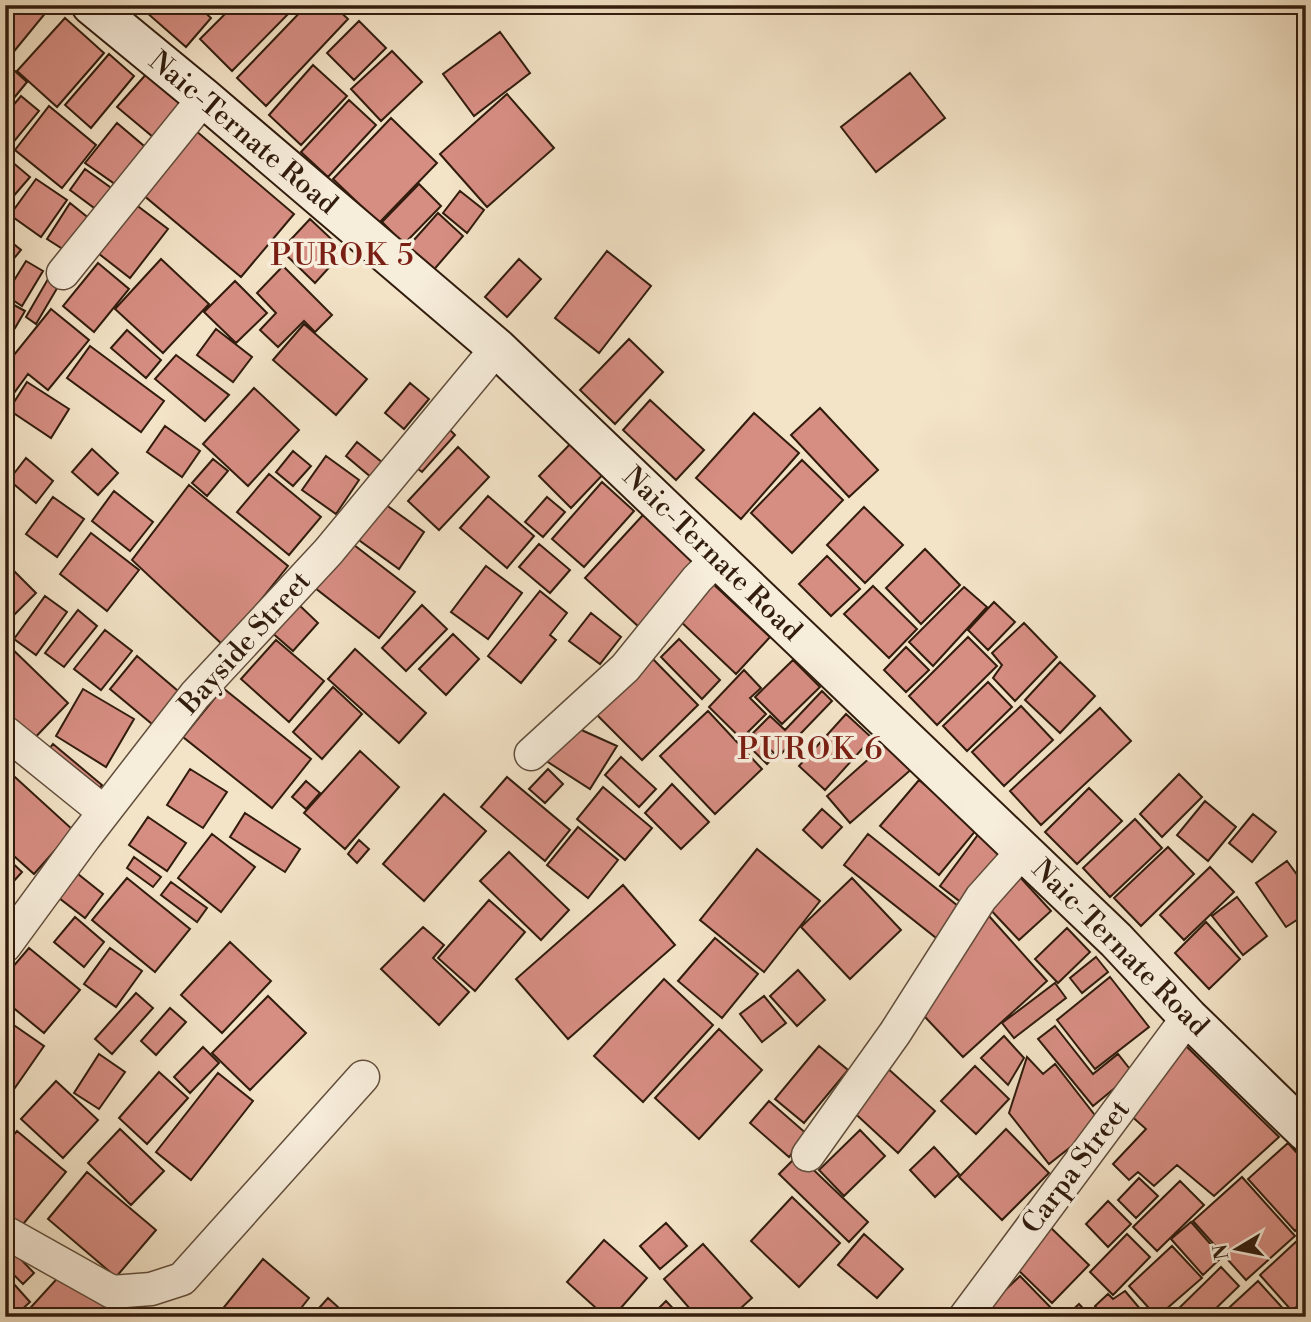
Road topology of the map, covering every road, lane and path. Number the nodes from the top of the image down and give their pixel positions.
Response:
1 (91, 5) edge
2 (204, 98) junction
3 (63, 273) dead end
4 (497, 348) junction
5 (717, 559) junction
6 (5, 732) edge
7 (531, 754) dead end
8 (104, 812) junction
9 (1023, 851) junction
10 (5, 946) edge
11 (1188, 1017) junction
12 (363, 1077) dead end
13 (1306, 1132) edge
14 (807, 1155) dead end
15 (5, 1233) edge
16 (965, 1317) edge

1 - 2 main road, Naic-Ternate Road
2 - 3 street
2 - 4 main road, Naic-Ternate Road
4 - 5 main road, Naic-Ternate Road
4 - 8 street, Bayside Street
5 - 7 street
5 - 9 main road, Naic-Ternate Road
6 - 8 street
8 - 10 street, Bayside Street
9 - 11 main road, Naic-Ternate Road
9 - 14 street
11 - 13 main road, Naic-Ternate Road
11 - 16 street, Carpa Street
12 - 15 street

